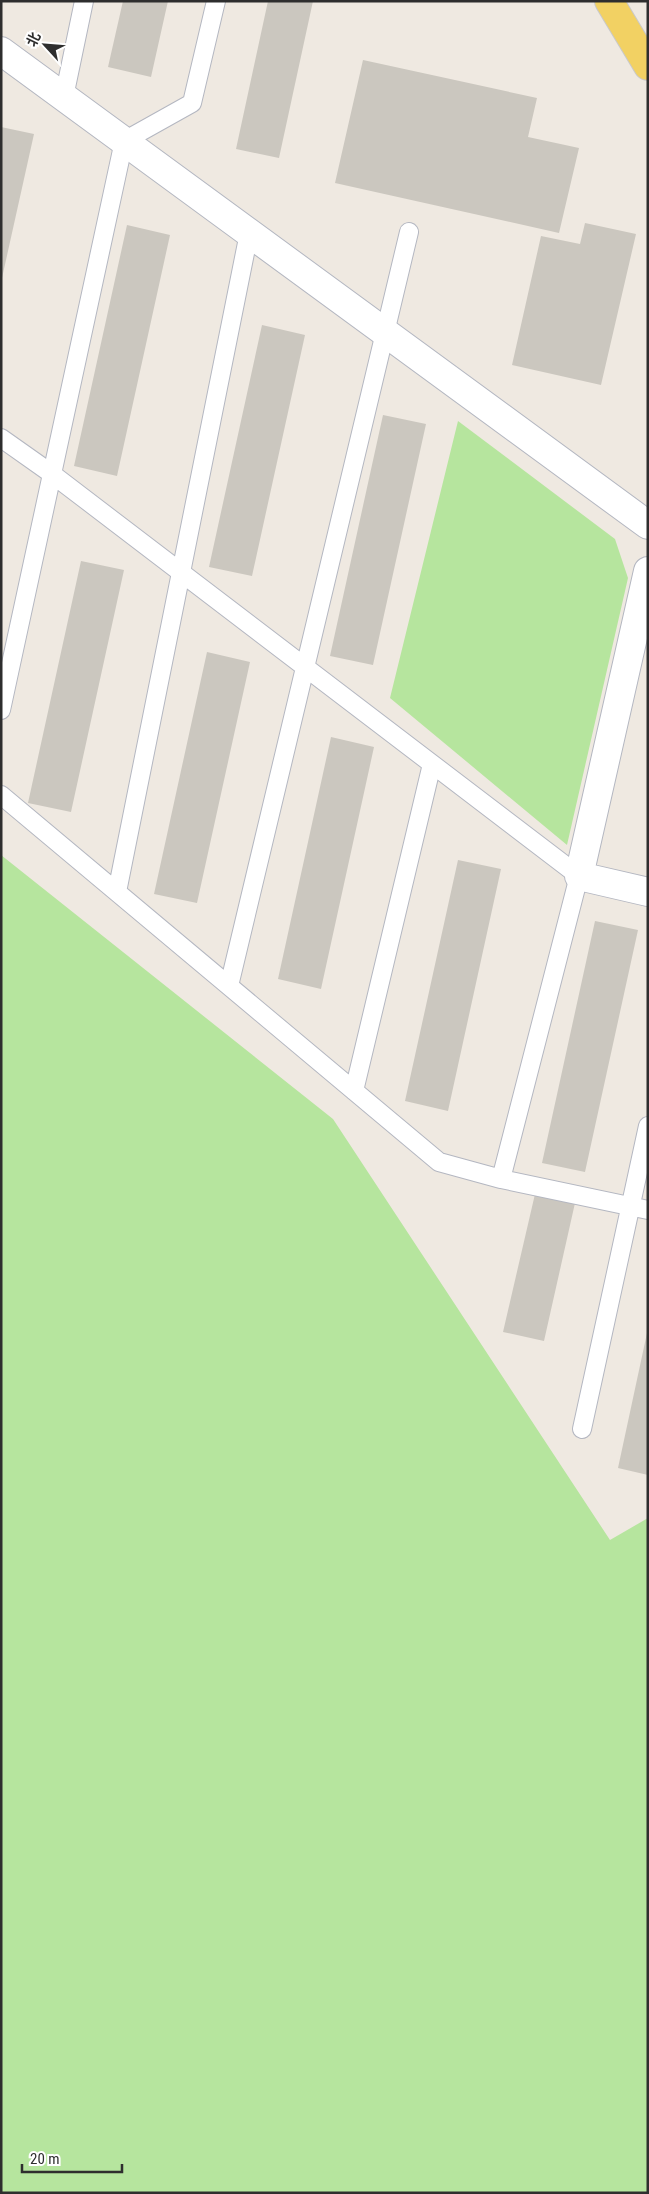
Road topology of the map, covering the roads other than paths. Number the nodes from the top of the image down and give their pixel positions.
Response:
1 (84, 1) edge
2 (216, 1) edge
3 (609, 1) edge
4 (1, 51) edge
5 (648, 66) edge
6 (64, 97) junction
7 (124, 141) junction
8 (409, 232) dead end
9 (249, 233) junction
10 (385, 333) junction
11 (1, 438) edge
12 (52, 474) junction
13 (648, 525) edge
14 (648, 571) edge
15 (181, 572) junction
16 (305, 667) junction
17 (1, 710) edge
18 (432, 764) junction
19 (1, 795) edge
20 (579, 876) junction
21 (118, 892) junction
22 (648, 892) edge
23 (229, 986) junction
24 (354, 1091) junction
25 (648, 1126) edge
26 (501, 1179) junction
27 (630, 1206) junction
28 (648, 1210) edge
29 (582, 1429) dead end

1 - 6 lane
2 - 7 lane
3 - 5 main road
4 - 6 street
6 - 7 street
7 - 9 street
7 - 12 lane
8 - 10 lane
9 - 10 street
9 - 15 lane
10 - 13 street
10 - 16 lane
11 - 12 lane
12 - 15 lane
12 - 17 lane
14 - 20 street
15 - 16 lane
15 - 21 lane
16 - 18 lane
16 - 23 lane
18 - 20 lane
18 - 24 lane
19 - 21 lane
20 - 22 street
20 - 26 lane
21 - 23 lane
23 - 24 lane
24 - 26 lane
25 - 27 lane
26 - 27 lane
27 - 28 lane
27 - 29 lane

